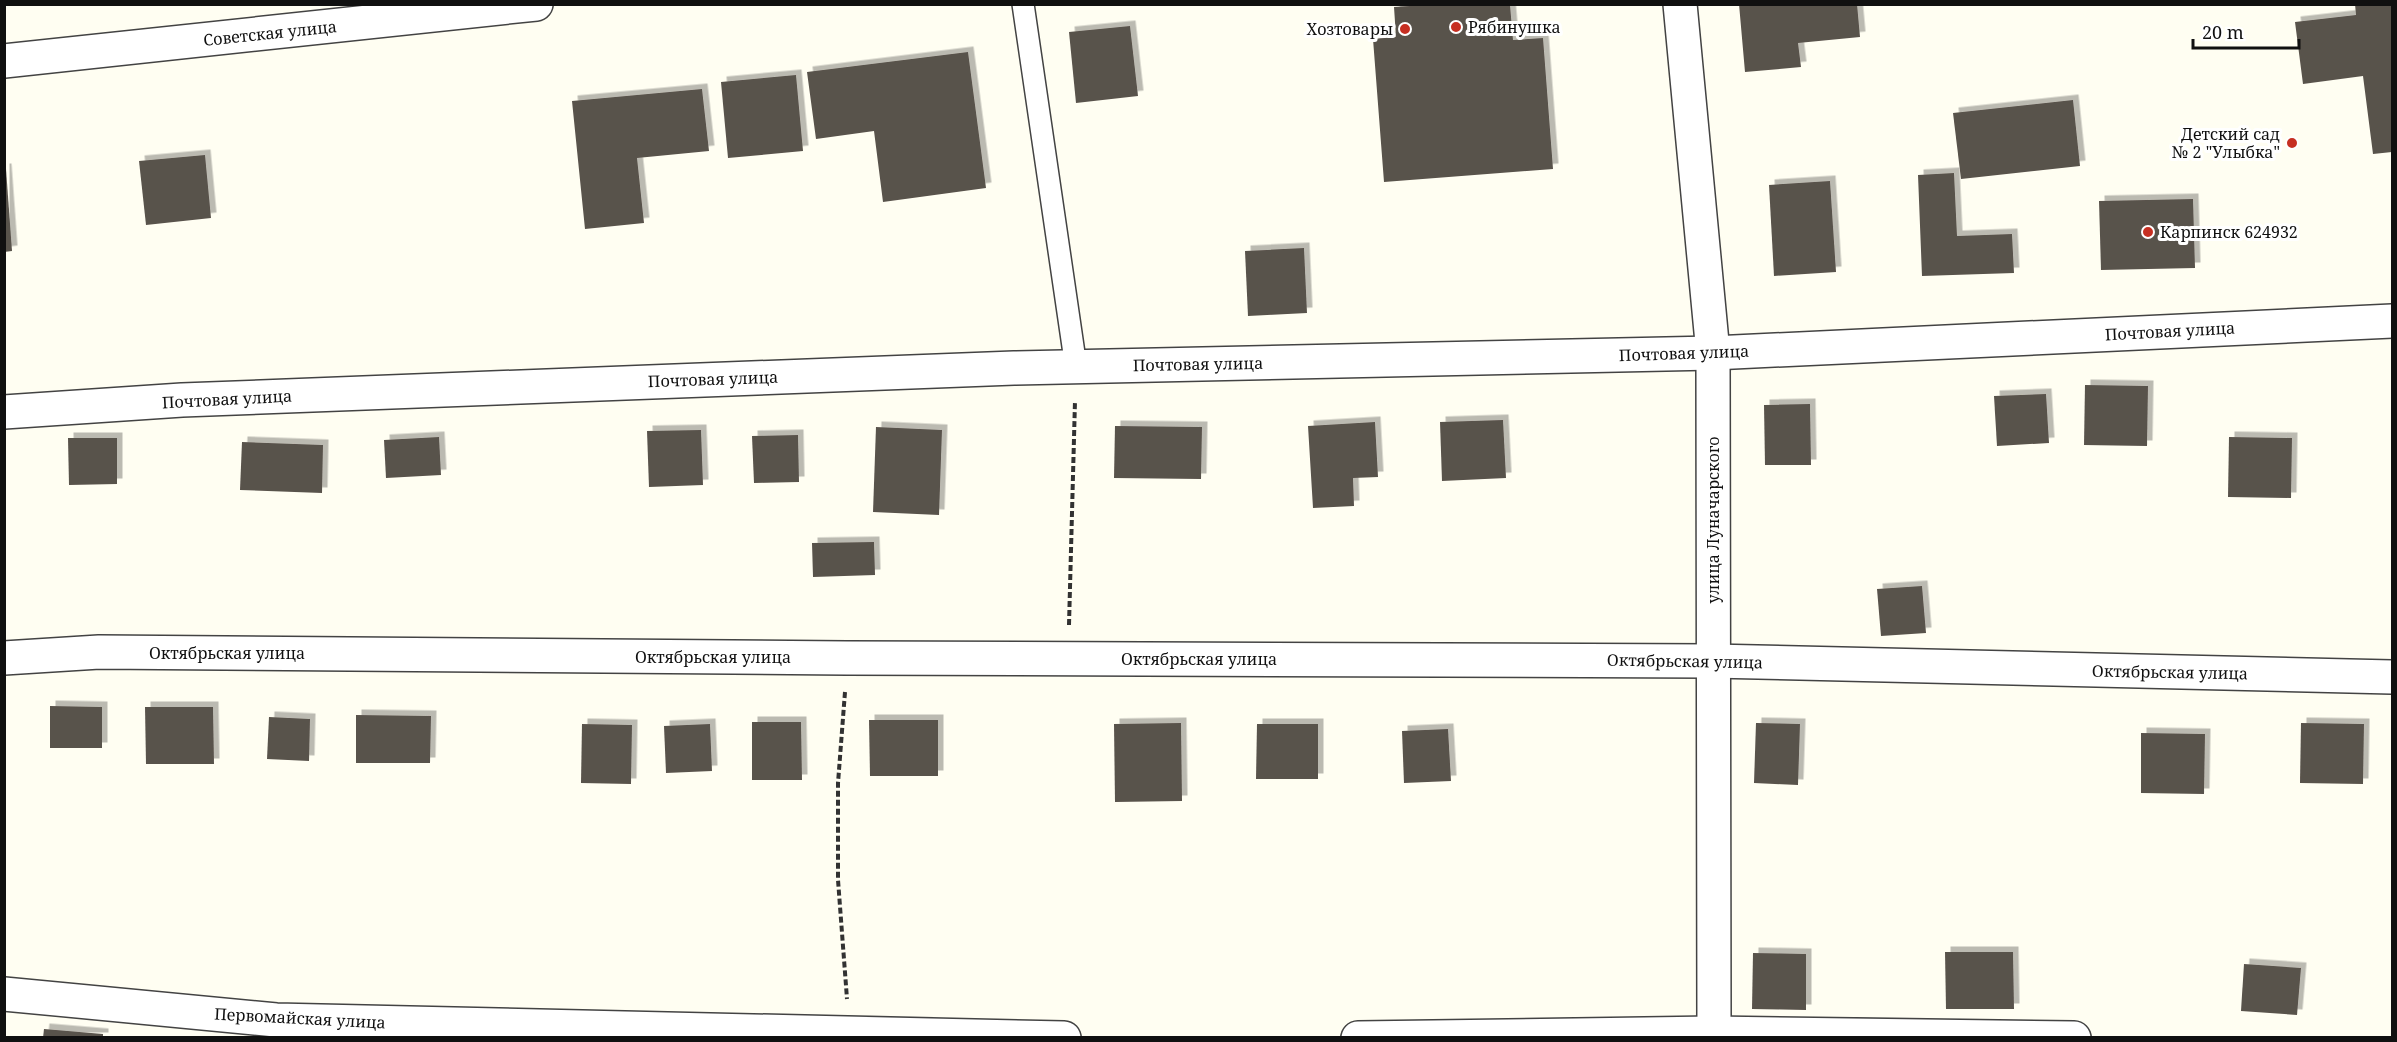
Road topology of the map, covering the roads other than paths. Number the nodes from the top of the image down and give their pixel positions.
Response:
1 (536, 4) edge
2 (1023, 4) edge
3 (1680, 4) edge
4 (4, 61) edge
5 (2392, 321) edge
6 (1713, 353) junction
7 (1076, 367) junction
8 (4, 412) edge
9 (4, 657) edge
10 (1712, 661) junction
11 (2392, 677) edge
12 (4, 994) edge
13 (1714, 1035) edge
14 (1064, 1038) edge
15 (1358, 1038) edge
16 (2074, 1038) edge

1 - 4 street, Советская улица
2 - 7 lane
3 - 6 street, улица Луначарского
5 - 6 street, Почтовая улица
6 - 7 street, Почтовая улица
6 - 10 street, улица Луначарского
7 - 8 street, Почтовая улица
9 - 10 street, Октябрьская улица
10 - 11 street, Октябрьская улица
10 - 13 street, улица Луначарского
12 - 14 street, Первомайская улица
13 - 15 street
13 - 16 street

